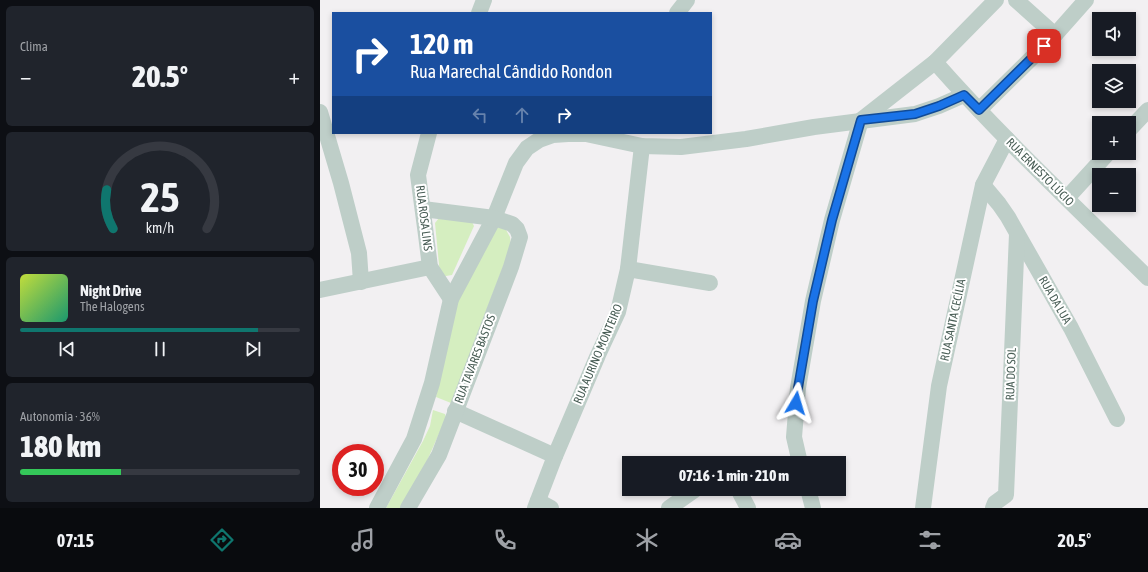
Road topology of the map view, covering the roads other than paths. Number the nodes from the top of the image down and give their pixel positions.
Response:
1 (484, 0) edge
2 (687, 0) edge
3 (996, 0) edge
4 (1016, 0) edge
5 (1086, 0) edge
6 (479, 12) edge
7 (678, 12) edge
8 (1055, 35) junction
9 (935, 62) junction
10 (964, 95) junction
11 (979, 110) junction
12 (1148, 110) edge
13 (320, 112) edge
14 (861, 120) junction
15 (1136, 123) edge
16 (429, 134) edge
17 (587, 134) edge
18 (1007, 139) junction
19 (642, 146) junction
20 (1102, 160) edge
21 (984, 185) junction
22 (1067, 198) junction
23 (423, 210) junction
24 (494, 218) junction
25 (1017, 234) junction
26 (430, 267) junction
27 (628, 269) junction
28 (1148, 278) edge
29 (361, 282) junction
30 (710, 283) dead end
31 (320, 290) edge
32 (451, 299) junction
33 (454, 411) junction
34 (1117, 420) dead end
35 (555, 456) junction
36 (798, 456) edge
37 (686, 496) edge
38 (742, 496) edge
39 (810, 496) edge
40 (541, 506) edge
41 (377, 508) edge
42 (408, 508) edge
43 (669, 508) edge
44 (748, 508) edge
45 (813, 508) edge
46 (923, 508) edge
47 (993, 508) edge

1 - 6 street
2 - 7 street
3 - 9 street
4 - 8 street
5 - 8 street
8 - 11 street
9 - 10 street, RUA ERNESTO LÚCIO
9 - 14 street
10 - 11 street, RUA ERNESTO LÚCIO
10 - 14 street
11 - 18 street, RUA ERNESTO LÚCIO
12 - 15 street
13 - 29 street
14 - 19 street
14 - 36 street
16 - 23 street, RUA ROSA LINS
17 - 19 street
17 - 24 street
18 - 21 street, RUA SANTA CECÍLIA
18 - 22 street, RUA ERNESTO LÚCIO
19 - 27 street, RUA AURINO MONTEIRO
20 - 22 street
21 - 25 street, RUA DA LUA
21 - 46 street, RUA SANTA CECÍLIA
22 - 28 street, RUA ERNESTO LÚCIO
23 - 24 street, RUA TAVARES BASTOS
23 - 26 street, RUA ROSA LINS
24 - 32 street
24 - 33 street, RUA TAVARES BASTOS
25 - 34 street, RUA DA LUA
25 - 47 street, RUA DO SOL
26 - 29 street
26 - 32 street, RUA ROSA LINS
27 - 30 street
27 - 35 street, RUA AURINO MONTEIRO
29 - 31 street
32 - 41 street
33 - 35 street
33 - 42 street, RUA TAVARES BASTOS
35 - 40 street, RUA AURINO MONTEIRO
37 - 43 street
38 - 44 street
39 - 45 street

